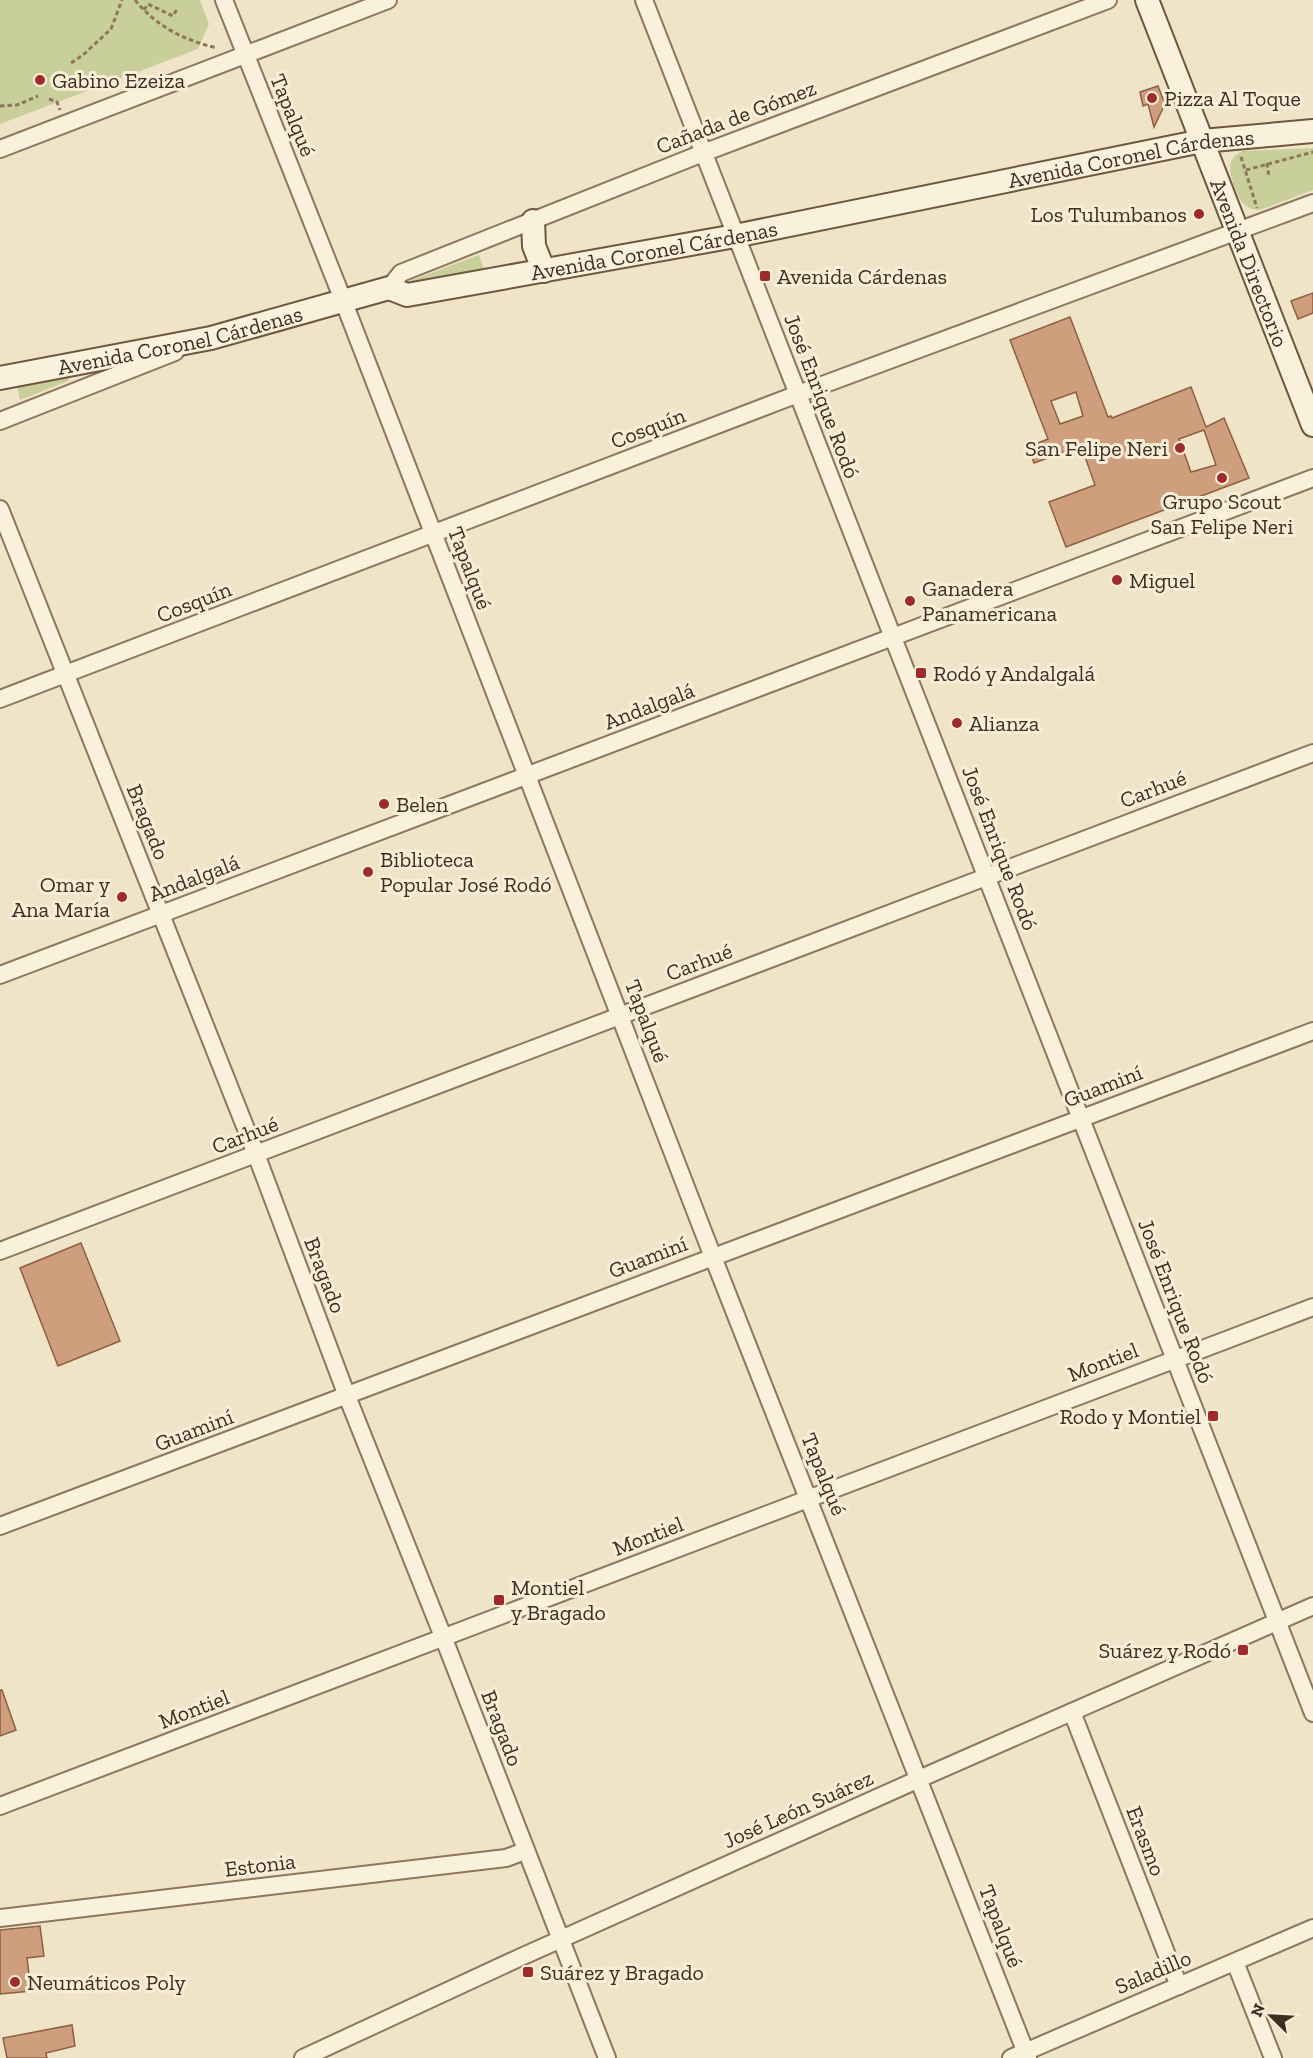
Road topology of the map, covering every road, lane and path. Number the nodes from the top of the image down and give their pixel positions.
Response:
1 (122, 0) edge
2 (135, 0) edge
3 (224, 0) edge
4 (388, 0) edge
5 (644, 0) edge
6 (1107, 0) edge
7 (1147, 0) edge
8 (177, 9) dead end
9 (144, 10) junction
10 (245, 55) junction
11 (70, 63) dead end
12 (38, 96) dead end
13 (0, 106) edge
14 (1313, 131) edge
15 (1202, 141) junction
16 (0, 148) edge
17 (1313, 152) edge
18 (704, 153) junction
19 (1267, 163) junction
20 (1246, 170) dead end
21 (1269, 178) dead end
22 (1313, 202) edge
23 (533, 220) junction
24 (1239, 231) junction
25 (735, 236) junction
26 (544, 271) junction
27 (389, 288) junction
28 (343, 300) junction
29 (211, 338) junction
30 (0, 378) edge
31 (798, 394) junction
32 (0, 422) edge
33 (1313, 425) edge
34 (1313, 478) edge
35 (0, 510) edge
36 (433, 535) junction
37 (892, 637) junction
38 (65, 674) junction
39 (0, 699) edge
40 (1313, 753) edge
41 (528, 776) junction
42 (987, 876) junction
43 (160, 915) junction
44 (0, 975) edge
45 (621, 1016) junction
46 (1313, 1031) edge
47 (1080, 1119) junction
48 (256, 1154) junction
49 (0, 1251) edge
50 (713, 1257) junction
51 (1313, 1307) edge
52 (1175, 1359) junction
53 (347, 1396) junction
54 (809, 1498) junction
55 (0, 1526) edge
56 (1313, 1606) edge
57 (1277, 1622) junction
58 (444, 1639) junction
59 (1072, 1712) junction
60 (1313, 1713) edge
61 (919, 1779) junction
62 (0, 1806) edge
63 (525, 1851) junction
64 (0, 1918) edge
65 (1313, 1928) edge
66 (561, 1940) junction
67 (1235, 1962) junction
68 (1179, 1986) junction
69 (1022, 2056) edge
70 (303, 2058) edge
71 (606, 2058) edge
72 (1274, 2058) edge

1 - 11 path
2 - 9 path
3 - 10 street, Tapalqué
4 - 10 street
5 - 18 street, José Enrique Rodó
6 - 18 street, Cañada de Gómez
7 - 15 street, Avenida Directorio
8 - 9 path
9 - 10 path
10 - 16 street
10 - 28 street, Tapalqué
12 - 13 path
14 - 15 street, Avenida Coronel Cárdenas
15 - 24 street, Avenida Directorio
15 - 25 street, Avenida Coronel Cárdenas
17 - 19 path
18 - 23 street, Cañada de Gómez
18 - 25 street, José Enrique Rodó
19 - 20 path
19 - 21 path
22 - 24 street, Cosquín
23 - 26 street
23 - 27 street, Cañada de Gómez
24 - 31 street, Cosquín
24 - 33 street, Avenida Directorio
25 - 26 street, Avenida Coronel Cárdenas
25 - 31 street, José Enrique Rodó
26 - 27 street, Avenida Coronel Cárdenas
27 - 28 street, Avenida Coronel Cárdenas
28 - 29 street, Avenida Coronel Cárdenas
28 - 36 street, Tapalqué
29 - 30 street, Avenida Coronel Cárdenas
29 - 32 street
31 - 36 street, Cosquín
31 - 37 street, José Enrique Rodó
34 - 37 street, Andalgalá
35 - 38 street, Bragado
36 - 38 street, Cosquín
36 - 41 street, Tapalqué
37 - 41 street, Andalgalá
37 - 42 street, José Enrique Rodó
38 - 39 street, Cosquín
38 - 43 street, Bragado
40 - 42 street, Carhué
41 - 43 street, Andalgalá
41 - 45 street, Tapalqué
42 - 45 street, Carhué
42 - 47 street, José Enrique Rodó
43 - 44 street, Andalgalá
43 - 48 street, Bragado
45 - 48 street, Carhué
45 - 50 street, Tapalqué
46 - 47 street, Guaminí
47 - 50 street, Guaminí
47 - 52 street, José Enrique Rodó
48 - 49 street, Carhué
48 - 53 street, Bragado
50 - 53 street, Guaminí
50 - 54 street, Tapalqué
51 - 52 street, Montiel
52 - 54 street, Montiel
52 - 57 street, José Enrique Rodó
53 - 55 street, Guaminí
53 - 58 street, Bragado
54 - 58 street, Montiel
54 - 61 street, Tapalqué
56 - 57 street, José León Suárez
57 - 59 street, José León Suárez
57 - 60 street, José Enrique Rodó
58 - 62 street, Montiel
58 - 63 street, Bragado
59 - 61 street, José León Suárez
59 - 68 street, Erasmo
61 - 66 street, José León Suárez
61 - 69 street, Tapalqué
63 - 64 street, Estonia
63 - 66 street, Bragado
65 - 67 street, Saladillo
66 - 70 street, José León Suárez
66 - 71 street, Bragado
67 - 68 street, Saladillo
67 - 72 street
68 - 69 street, Saladillo

